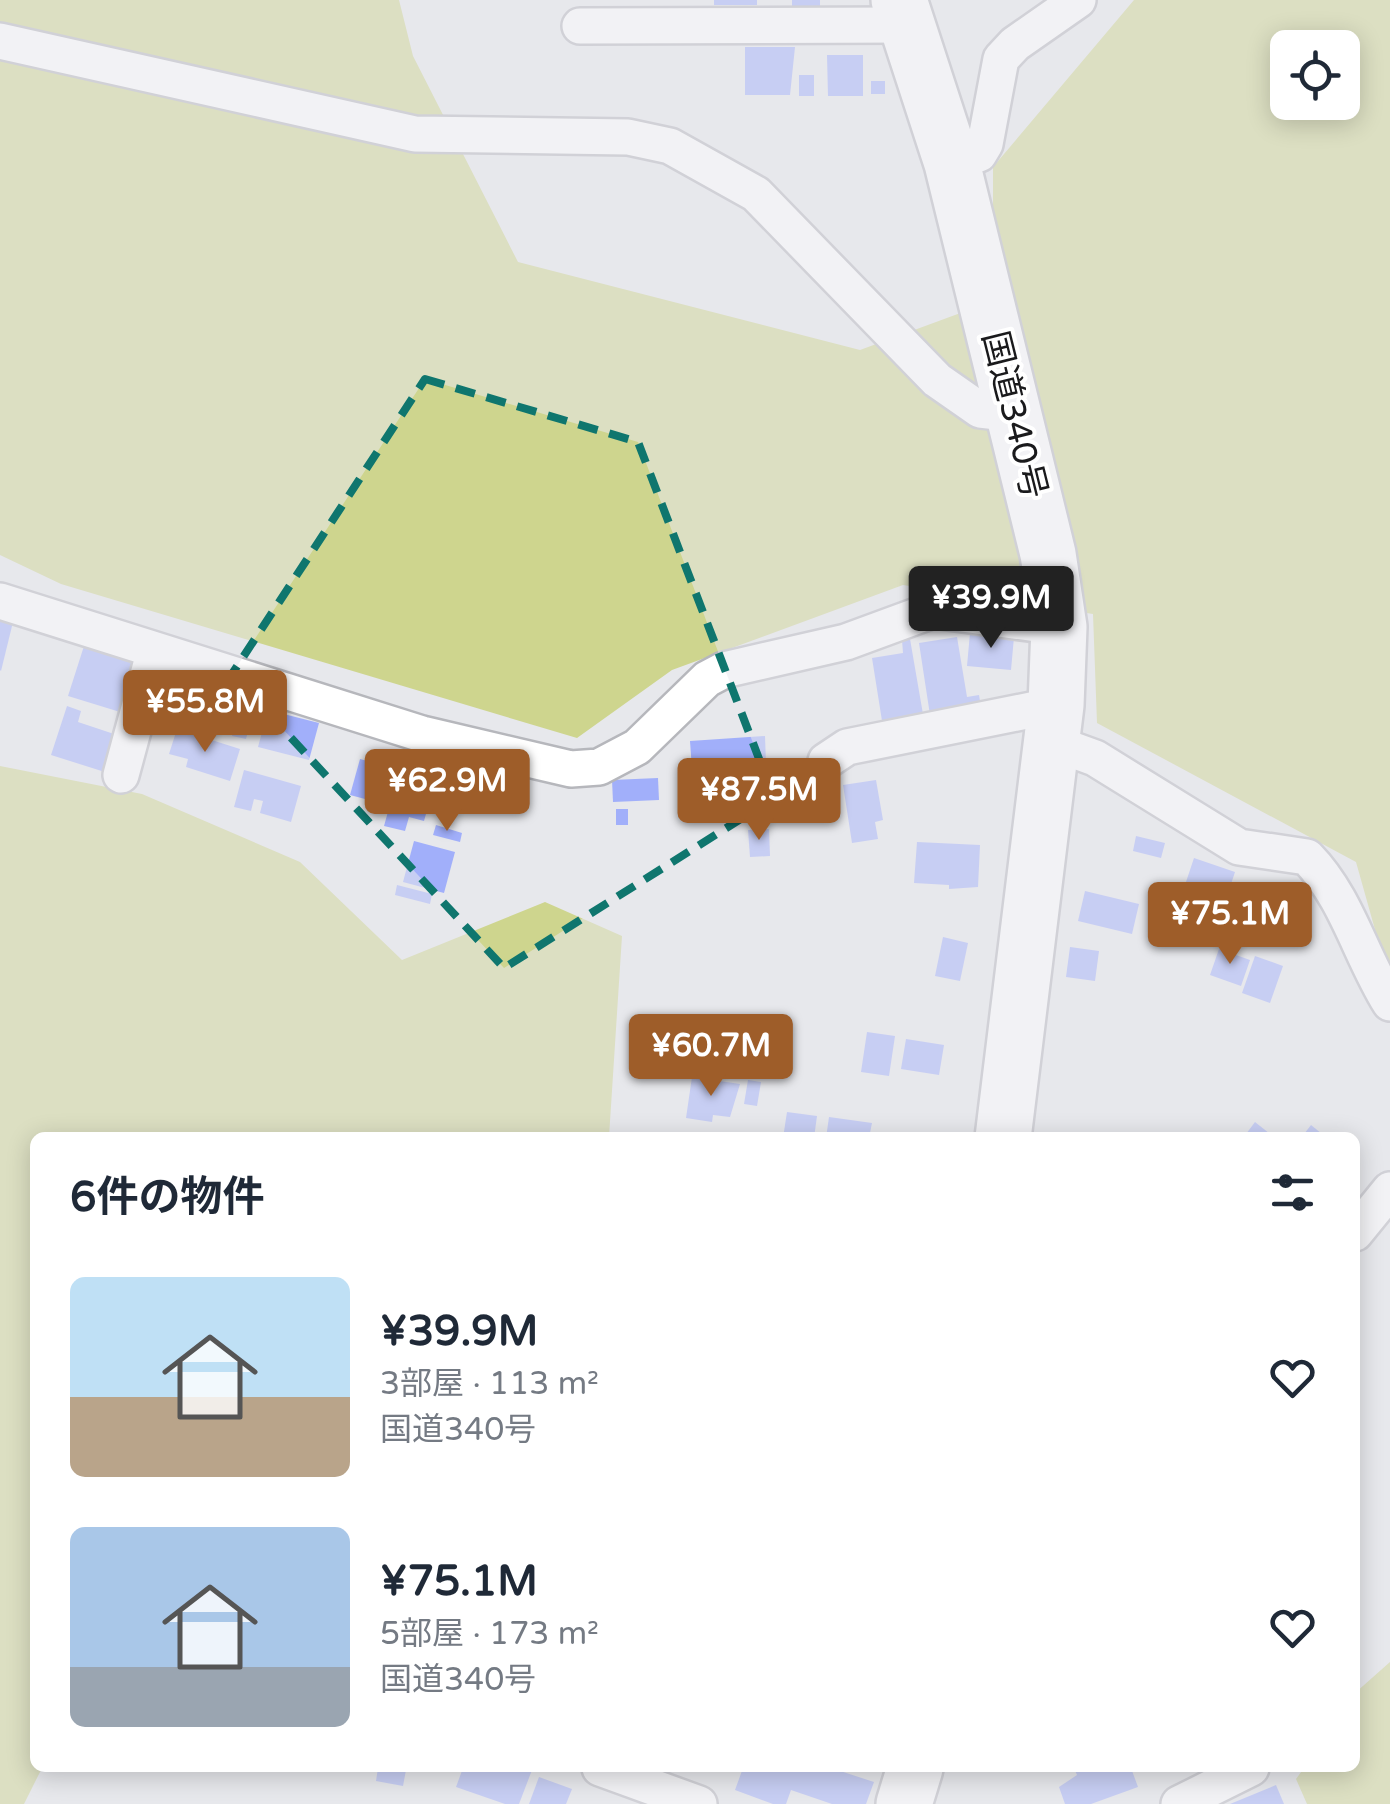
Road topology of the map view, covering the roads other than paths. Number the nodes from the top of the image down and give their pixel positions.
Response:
1 (1078, 0) edge
2 (902, 13) edge
3 (580, 26) dead end
4 (0, 41) edge
5 (952, 163) junction
6 (1015, 414) junction
7 (0, 601) edge
8 (1058, 627) junction
9 (154, 652) junction
10 (1054, 723) junction
11 (826, 761) dead end
12 (122, 774) dead end
13 (1390, 1003) edge
14 (1004, 1132) edge
15 (1390, 1190) edge
16 (1360, 1227) edge
17 (611, 1772) edge
18 (914, 1772) edge
19 (1243, 1772) edge
20 (698, 1804) edge
21 (904, 1804) edge
22 (1179, 1804) edge

1 - 5 street
2 - 3 street
2 - 5 highway, 国道340号
4 - 6 street
5 - 6 highway, 国道340号
6 - 8 highway, 国道340号
7 - 9 street
8 - 9 street
8 - 10 highway, 国道340号
9 - 12 street
10 - 11 street
10 - 13 street
10 - 14 highway, 国道340号
15 - 16 street
17 - 20 street
18 - 21 highway
19 - 22 street

